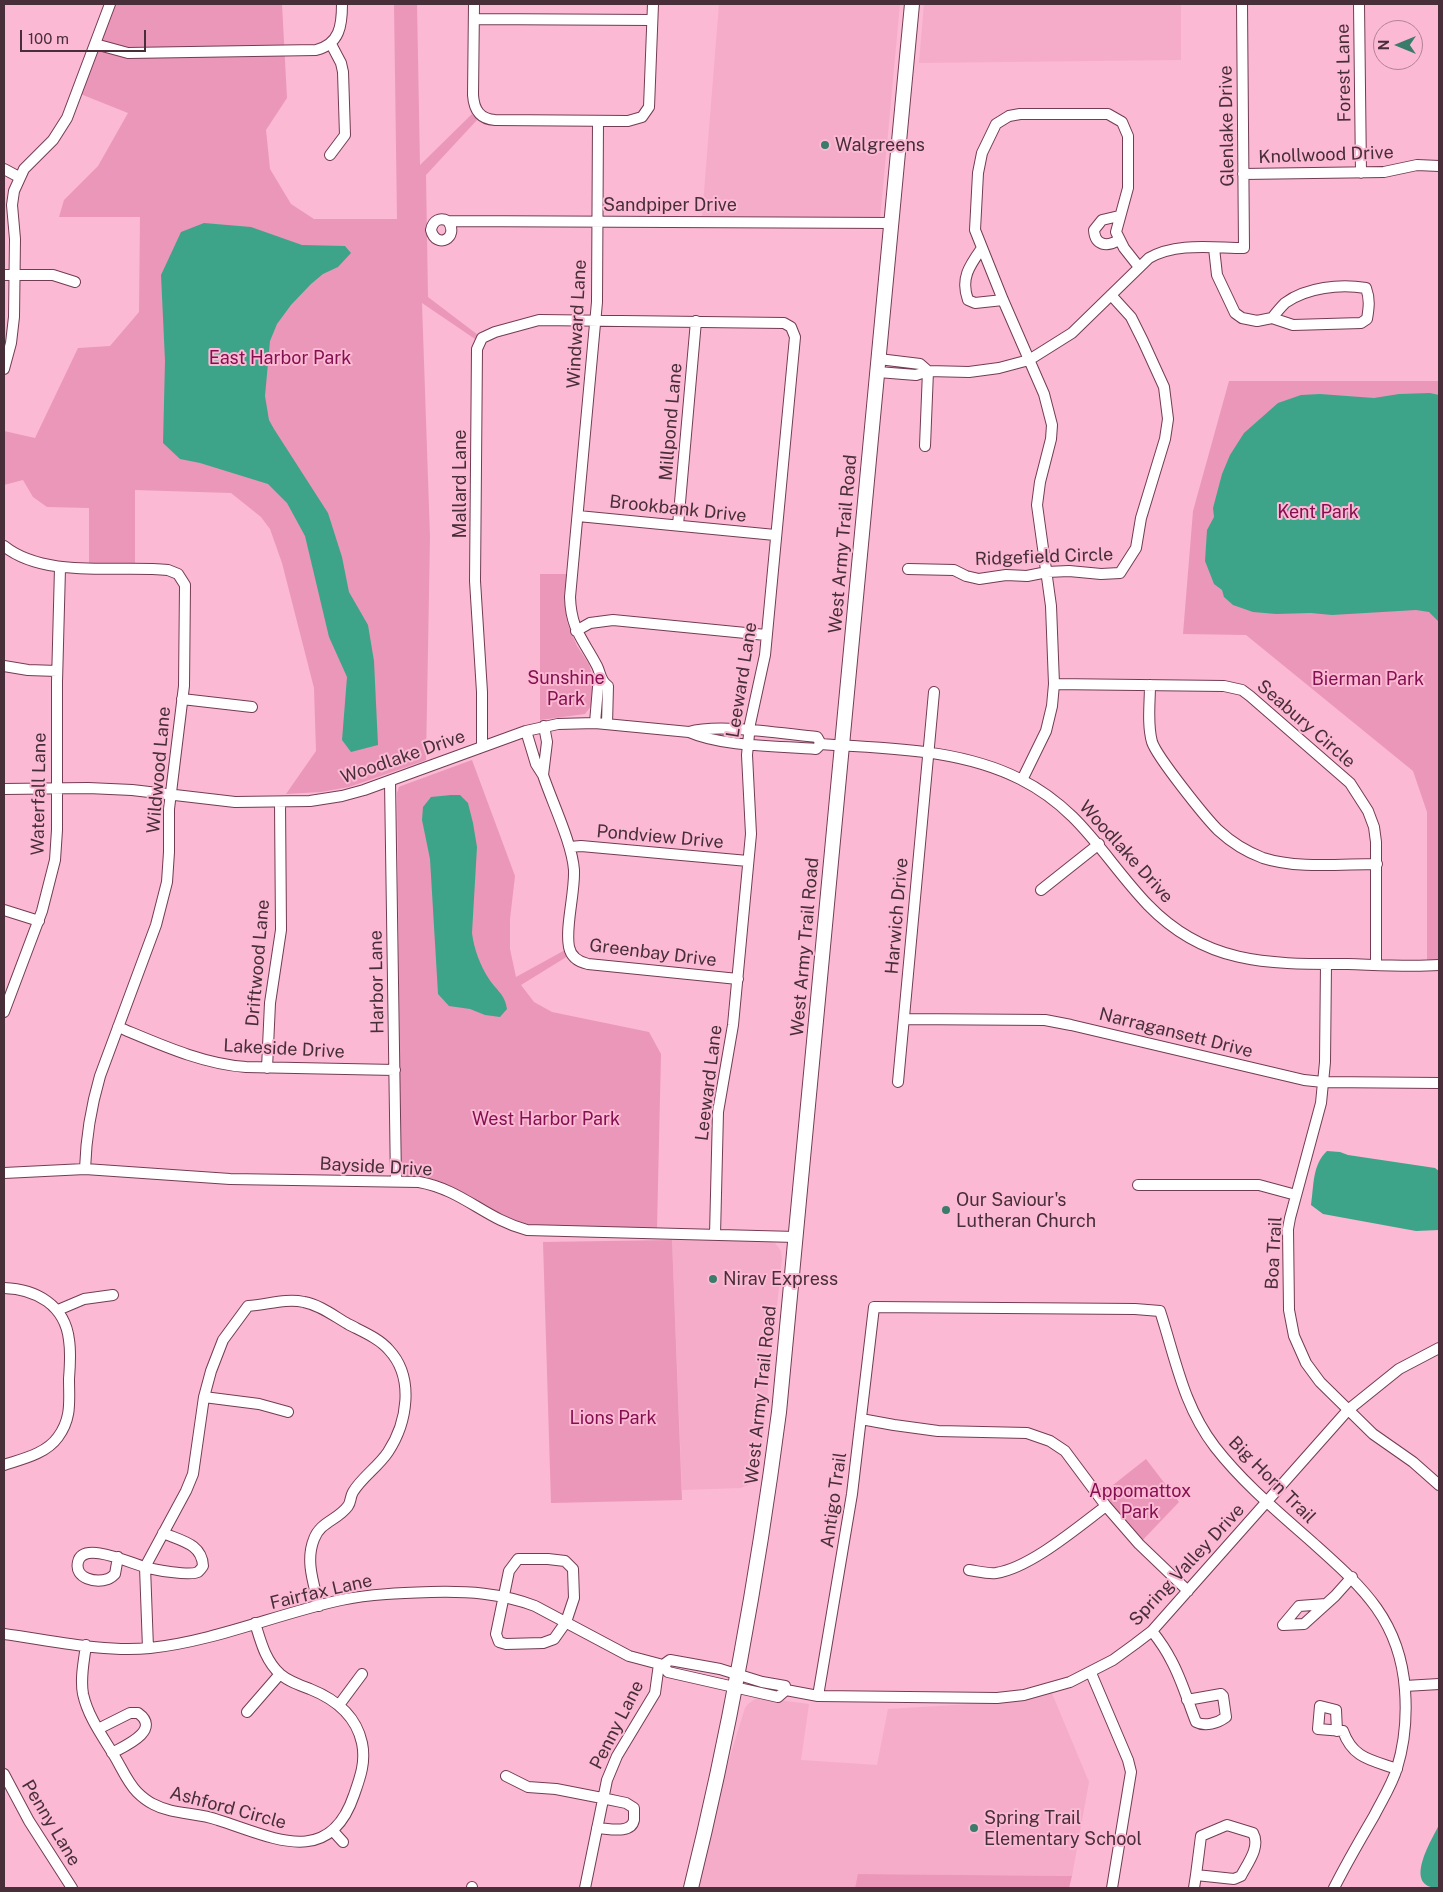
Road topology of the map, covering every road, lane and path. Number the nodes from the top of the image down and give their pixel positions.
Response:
1 (110, 4) edge
2 (342, 4) edge
3 (474, 4) edge
4 (653, 4) edge
5 (912, 4) edge
6 (1242, 4) edge
7 (1359, 4) edge
8 (474, 19) junction
9 (652, 20) junction
10 (95, 44) junction
11 (331, 44) junction
12 (598, 121) junction
13 (330, 155) dead end
14 (1439, 166) edge
15 (4, 169) edge
16 (1362, 173) junction
17 (1244, 174) junction
18 (19, 177) junction
19 (1119, 216) junction
20 (598, 220) junction
21 (448, 221) dead end
22 (892, 223) junction
23 (1119, 240) junction
24 (982, 248) junction
25 (1214, 248) junction
26 (1139, 267) junction
27 (9, 275) edge
28 (74, 282) dead end
29 (1111, 295) junction
30 (1003, 300) junction
31 (1272, 318) junction
32 (595, 322) junction
33 (696, 322) junction
34 (1029, 360) junction
35 (878, 365) junction
36 (4, 368) edge
37 (928, 371) junction
38 (925, 446) dead end
39 (578, 516) junction
40 (678, 525) junction
41 (775, 535) junction
42 (4, 546) edge
43 (60, 568) junction
44 (908, 569) dead end
45 (1047, 572) junction
46 (576, 631) junction
47 (766, 635) junction
48 (4, 666) edge
49 (57, 671) junction
50 (602, 682) junction
51 (1054, 684) junction
52 (1150, 685) junction
53 (934, 692) dead end
54 (182, 699) junction
55 (252, 708) dead end
56 (595, 723) junction
57 (607, 724) junction
58 (544, 726) junction
59 (526, 731) junction
60 (749, 731) junction
61 (689, 732) junction
62 (748, 744) junction
63 (821, 744) junction
64 (842, 745) junction
65 (482, 747) junction
66 (928, 752) junction
67 (543, 775) junction
68 (1022, 780) junction
69 (390, 782) junction
70 (4, 789) edge
71 (56, 789) junction
72 (170, 795) junction
73 (280, 802) junction
74 (1099, 844) junction
75 (570, 847) junction
76 (748, 861) junction
77 (1377, 864) junction
78 (1041, 890) dead end
79 (4, 910) edge
80 (39, 921) junction
81 (1326, 964) junction
82 (1376, 965) junction
83 (1439, 965) edge
84 (738, 979) junction
85 (4, 1012) edge
86 (904, 1019) junction
87 (118, 1027) junction
88 (267, 1068) junction
89 (395, 1070) junction
90 (898, 1082) dead end
91 (1323, 1082) junction
92 (1439, 1083) edge
93 (85, 1169) junction
94 (4, 1173) edge
95 (396, 1181) junction
96 (1138, 1185) dead end
97 (1296, 1196) junction
98 (715, 1235) junction
99 (796, 1237) junction
100 (4, 1288) edge
101 (114, 1295) dead end
102 (874, 1307) joint
103 (58, 1310) junction
104 (1439, 1348) edge
105 (204, 1397) junction
106 (1348, 1410) junction
107 (288, 1412) dead end
108 (861, 1419) junction
109 (4, 1465) edge
110 (1439, 1484) edge
111 (1267, 1502) junction
112 (1106, 1506) junction
113 (164, 1533) junction
114 (118, 1557) dead end
115 (145, 1567) junction
116 (969, 1570) dead end
117 (1352, 1577) junction
118 (1188, 1591) junction
119 (504, 1597) junction
120 (1326, 1604) dead end
121 (319, 1606) junction
122 (566, 1622) junction
123 (255, 1623) junction
124 (1152, 1630) junction
125 (4, 1634) edge
126 (86, 1645) junction
127 (148, 1648) junction
128 (661, 1664) junction
129 (1091, 1673) junction
130 (280, 1674) junction
131 (362, 1674) dead end
132 (737, 1681) junction
133 (1439, 1684) edge
134 (1405, 1686) junction
135 (818, 1696) junction
136 (1187, 1700) dead end
137 (339, 1705) junction
138 (247, 1712) dead end
139 (98, 1729) junction
140 (1337, 1731) dead end
141 (112, 1753) junction
142 (1397, 1769) junction
143 (4, 1774) edge
144 (506, 1776) dead end
145 (602, 1798) junction
146 (596, 1828) junction
147 (333, 1831) junction
148 (343, 1842) dead end
149 (1196, 1875) junction
150 (72, 1888) edge
151 (585, 1888) edge
152 (691, 1888) edge
153 (1112, 1888) edge
154 (1194, 1888) edge
155 (1335, 1888) edge

1 - 10 street
2 - 11 street
3 - 8 street
4 - 9 street
5 - 22 main road, West Army Trail Road
6 - 17 street, Glenlake Drive
7 - 16 street, Forest Lane
8 - 9 street
8 - 12 street
9 - 12 street
10 - 11 street
10 - 18 street
11 - 13 street
12 - 20 street, Windward Lane
14 - 16 street, Knollwood Drive
15 - 18 street
16 - 17 street, Knollwood Drive
17 - 25 street, Glenlake Drive
18 - 27 street
19 - 23 street
19 - 23 street
19 - 24 street
20 - 21 street, Sandpiper Drive
20 - 22 street, Sandpiper Drive
20 - 32 street, Windward Lane
22 - 35 main road, West Army Trail Road
23 - 26 street
24 - 30 street
24 - 30 street
25 - 26 street
25 - 31 street
26 - 29 street
27 - 28 street
27 - 36 street
29 - 34 street
29 - 45 street, Ridgefield Circle
30 - 34 street
31 - 31 street
32 - 33 street, Leeward Lane
32 - 39 street, Windward Lane
32 - 65 street, Mallard Lane
33 - 40 street, Millpond Lane
33 - 41 street, Leeward Lane
34 - 37 street
34 - 45 street
35 - 37 street
35 - 64 main road, West Army Trail Road
37 - 38 street
39 - 40 street, Brookbank Drive
39 - 46 street, Windward Lane
40 - 41 street, Brookbank Drive
41 - 47 street, Leeward Lane
42 - 43 street, Wildwood Lane
43 - 49 street, Waterfall Lane
43 - 54 street, Wildwood Lane
44 - 45 street, Ridgefield Circle
45 - 51 street
46 - 47 street
46 - 50 street, Windward Lane
47 - 60 street, Leeward Lane
48 - 49 street
49 - 71 street, Waterfall Lane
50 - 56 street
50 - 57 street, Windward Lane
51 - 52 street, Seabury Circle
51 - 68 street
52 - 77 street, Seabury Circle
52 - 77 street
53 - 66 street, Harwich Drive
54 - 55 street
54 - 72 street, Wildwood Lane
56 - 57 street, Woodlake Drive
56 - 58 street, Woodlake Drive
57 - 61 street, Woodlake Drive
58 - 59 street, Woodlake Drive
58 - 67 street, Greenbay Drive
59 - 65 street, Woodlake Drive
59 - 67 street, Greenbay Drive
60 - 61 street, Woodlake Drive
60 - 62 street, Leeward Lane
60 - 63 street, Woodlake Drive
61 - 62 street, Woodlake Drive
62 - 63 street, Woodlake Drive
62 - 76 street, Leeward Lane
63 - 64 street, Woodlake Drive
64 - 66 street, Woodlake Drive
64 - 99 main road, West Army Trail Road
65 - 69 street, Woodlake Drive
66 - 68 street, Woodlake Drive
66 - 86 street, Harwich Drive
67 - 75 street, Greenbay Drive
68 - 74 street, Woodlake Drive
69 - 73 street, Woodlake Drive
69 - 89 street, Harbor Lane
70 - 71 street, Woodlake Drive
71 - 72 street, Woodlake Drive
71 - 80 street, Waterfall Lane
72 - 73 street, Woodlake Drive
72 - 87 street, Wildwood Lane
73 - 88 street, Driftwood Lane
74 - 78 street
74 - 81 street, Woodlake Drive
75 - 76 street, Pondview Drive
75 - 84 street, Greenbay Drive
76 - 84 street, Leeward Lane
77 - 82 street, Seabury Circle
79 - 80 street
80 - 85 street, Waterfall Lane
81 - 82 street, Woodlake Drive
81 - 91 street, Boa Trail
82 - 83 street, Woodlake Drive
84 - 98 street, Leeward Lane
86 - 90 street, Harwich Drive
86 - 91 street, Narragansett Drive
87 - 88 street, Lakeside Drive
87 - 93 street, Wildwood Lane
88 - 89 street, Lakeside Drive
89 - 95 street, Harbor Lane
91 - 92 street, Narragansett Drive
91 - 97 street, Boa Trail
93 - 94 street, Bayside Drive
93 - 95 street, Bayside Drive
95 - 98 street, Bayside Drive
96 - 97 street
97 - 106 street, Boa Trail
98 - 99 street, Bayside Drive
99 - 132 main road, West Army Trail Road
100 - 103 street
101 - 103 street
102 - 108 street, Antigo Trail
102 - 111 street, Big Horn Trail
103 - 109 street
104 - 106 street, Spring Valley Drive
105 - 107 street
105 - 113 street
105 - 121 street
106 - 110 street, Boa Trail
106 - 111 street, Spring Valley Drive
108 - 112 street
108 - 135 street, Antigo Trail
111 - 117 street, Big Horn Trail
111 - 118 street, Spring Valley Drive
112 - 116 street
112 - 118 street
113 - 115 street
113 - 115 street
114 - 115 street
115 - 127 street
117 - 120 street
117 - 134 street, Big Horn Trail
118 - 124 street, Spring Valley Drive
119 - 121 street, Fairfax Lane
119 - 122 street, Fairfax Lane
119 - 122 street
119 - 122 street
121 - 123 street, Fairfax Lane
122 - 128 street, Fairfax Lane
123 - 127 street, Fairfax Lane
123 - 130 street, Ashford Circle
124 - 129 street, Spring Valley Drive
124 - 136 street
125 - 126 street, Fairfax Lane
126 - 127 street, Fairfax Lane
126 - 139 street, Ashford Circle
128 - 132 street, Fairfax Lane
128 - 145 street, Penny Lane
129 - 135 street, Spring Valley Drive
129 - 153 street
130 - 137 street, Ashford Circle
130 - 138 street
131 - 137 street
132 - 135 street, Spring Valley Drive
132 - 152 main road, West Army Trail Road
133 - 134 street
134 - 142 street, Big Horn Trail
137 - 147 street, Ashford Circle
139 - 141 street, Ashford Circle
139 - 141 street
140 - 142 street
141 - 147 street, Ashford Circle
142 - 155 street, Big Horn Trail
143 - 150 street, Penny Lane
144 - 145 street
145 - 146 street, Penny Lane
145 - 146 street
146 - 151 street, Penny Lane
147 - 148 street
149 - 149 street
149 - 154 street

